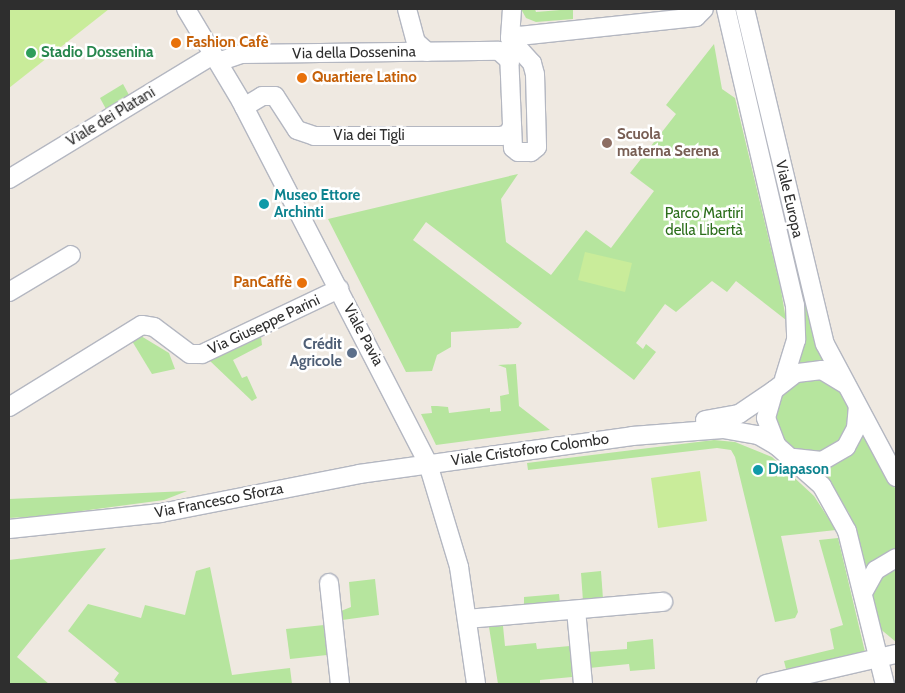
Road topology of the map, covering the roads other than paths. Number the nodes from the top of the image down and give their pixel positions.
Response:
1 (186, 9) edge
2 (407, 9) edge
3 (704, 9) edge
4 (726, 9) edge
5 (744, 9) edge
6 (513, 28) edge
7 (426, 52) junction
8 (492, 52) junction
9 (216, 58) junction
10 (510, 61) junction
11 (755, 93) junction
12 (244, 107) junction
13 (512, 126) junction
14 (9, 179) edge
15 (71, 255) dead end
16 (339, 289) junction
17 (9, 292) edge
18 (846, 384) junction
19 (779, 385) junction
20 (9, 406) edge
21 (858, 408) junction
22 (632, 436) junction
23 (777, 446) junction
24 (794, 458) junction
25 (428, 464) junction
26 (896, 476) edge
27 (9, 529) edge
28 (896, 558) edge
29 (329, 583) dead end
30 (863, 593) junction
31 (663, 602) dead end
32 (576, 610) junction
33 (467, 619) junction
34 (873, 632) junction
35 (896, 649) edge
36 (896, 654) edge
37 (879, 657) junction
38 (340, 684) edge
39 (476, 684) edge
40 (583, 684) edge
41 (766, 684) edge
42 (885, 684) edge

1 - 9 street, Viale Pavia
2 - 7 street
3 - 6 street
4 - 11 street, Viale Europa
5 - 11 street, Viale Europa
6 - 8 street
6 - 10 street
6 - 13 street
7 - 8 street, Via della Dossenina
7 - 9 street, Via della Dossenina
8 - 10 street, Via della Dossenina
9 - 12 street, Viale Pavia
9 - 14 street, Viale dei Platani
10 - 13 street
11 - 18 street, Viale Europa
11 - 19 street, Viale Europa
12 - 13 street, Via dei Tigli
12 - 16 street, Viale Pavia
15 - 17 street
16 - 20 street, Via Giuseppe Parini
16 - 25 street, Viale Pavia
18 - 19 street
18 - 21 street, Viale Europa
19 - 22 street
19 - 23 street, Viale Europa
21 - 24 street
21 - 26 street, Viale Europa
22 - 23 street
22 - 25 street, Viale Cristoforo Colombo
23 - 24 street
24 - 30 street
25 - 27 street, Via Francesco Sforza
25 - 33 street, Viale Pavia
28 - 30 street
29 - 38 street
30 - 34 street
31 - 32 street
32 - 33 street
32 - 40 street
33 - 39 street, Viale Pavia
34 - 35 street
34 - 37 street
36 - 37 street
37 - 41 street
37 - 42 street

